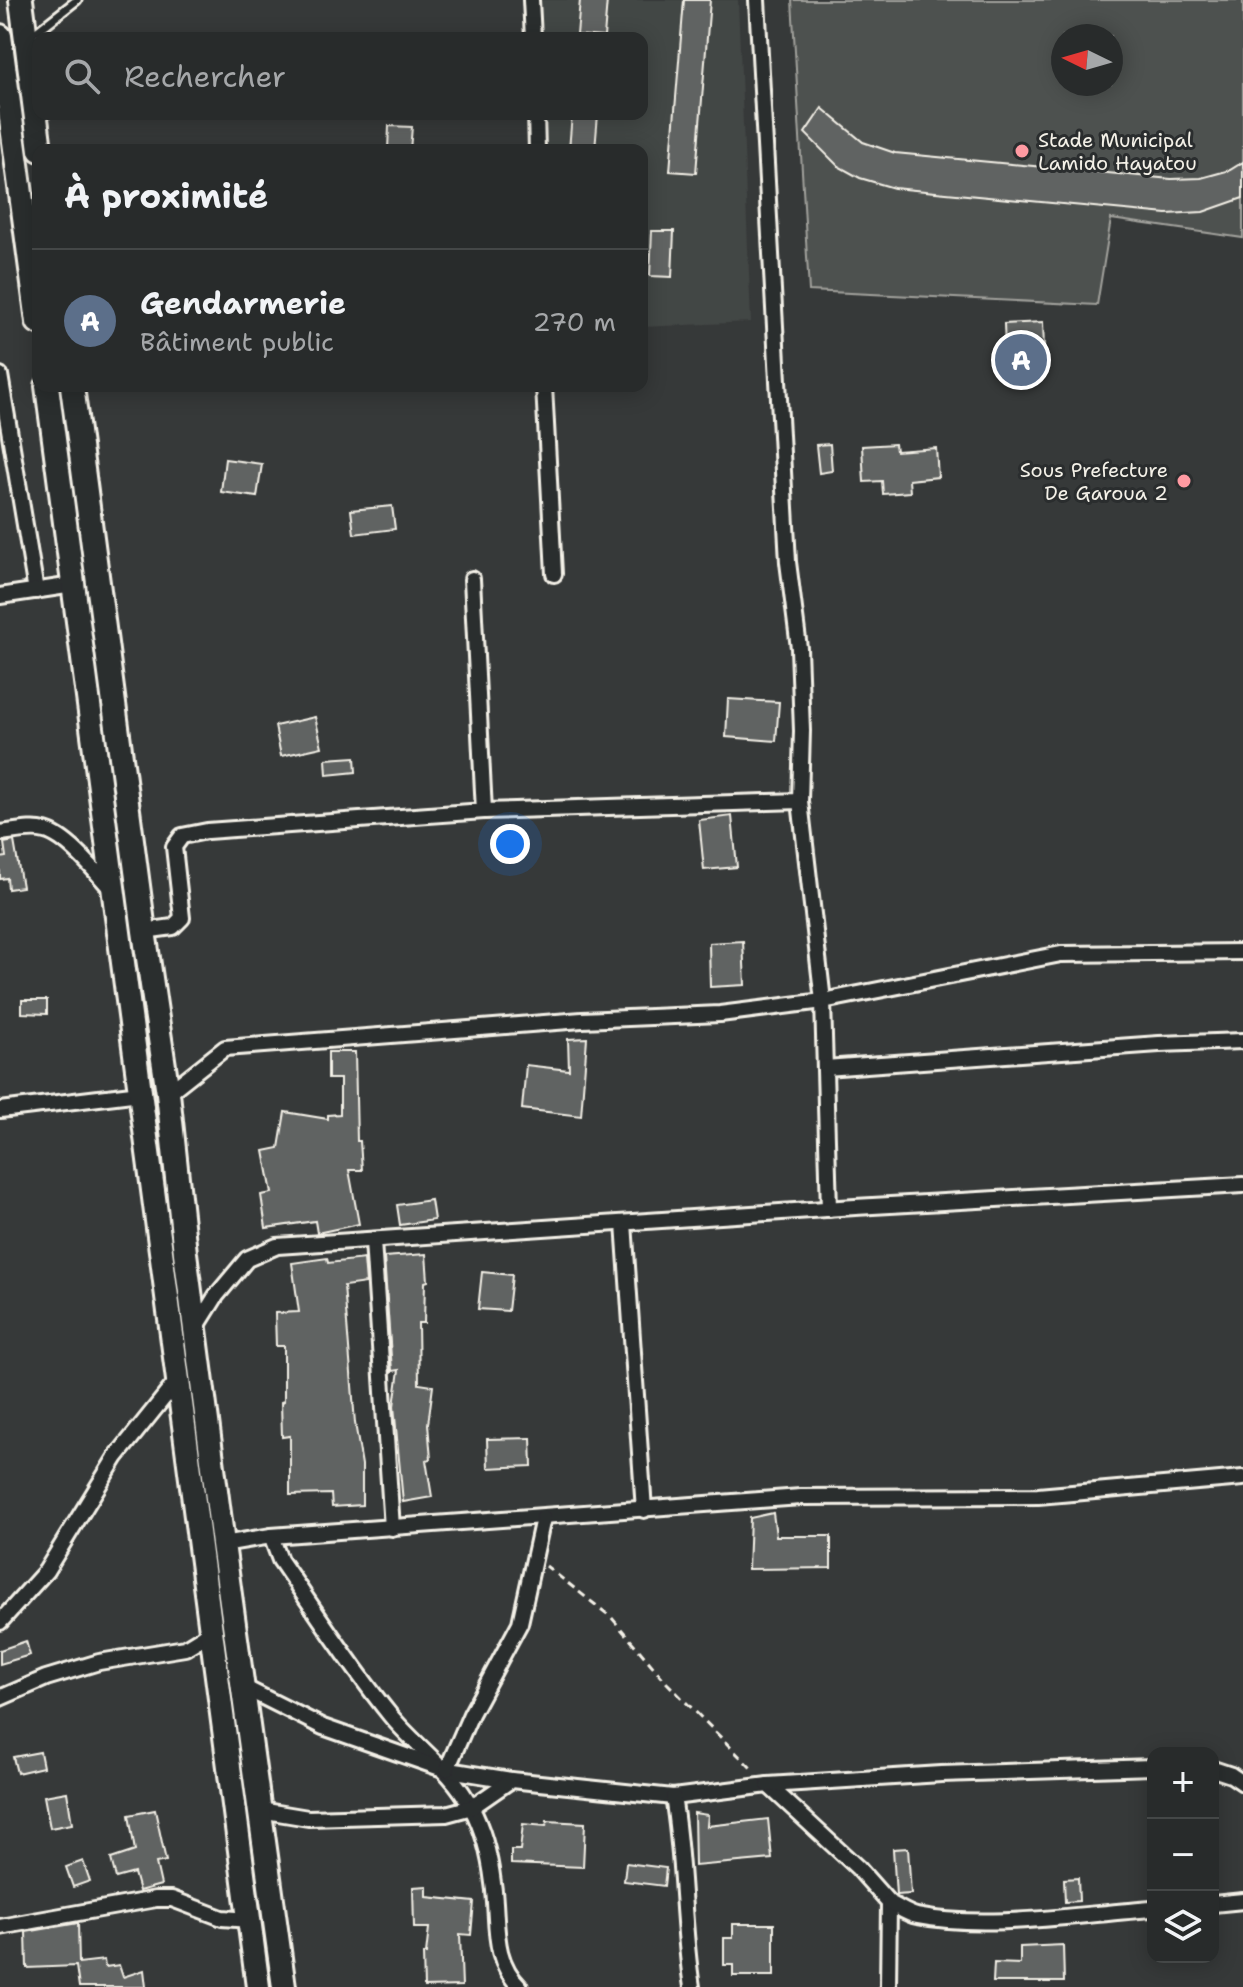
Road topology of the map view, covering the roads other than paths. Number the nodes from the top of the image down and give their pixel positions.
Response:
1 (21, 0) edge
2 (77, 0) edge
3 (531, 0) edge
4 (757, 0) edge
5 (35, 32) edge
6 (533, 32) edge
7 (32, 34) edge
8 (0, 36) edge
9 (26, 39) junction
10 (32, 87) edge
11 (36, 120) edge
12 (536, 120) edge
13 (39, 144) edge
14 (537, 144) edge
15 (32, 277) edge
16 (0, 375) edge
17 (48, 392) edge
18 (73, 392) edge
19 (544, 392) edge
20 (554, 574) dead end
21 (472, 579) dead end
22 (73, 585) junction
23 (36, 591) junction
24 (0, 596) edge
25 (800, 801) junction
26 (484, 811) junction
27 (0, 833) edge
28 (113, 891) junction
29 (144, 931) junction
30 (1243, 952) edge
31 (823, 1001) junction
32 (1243, 1041) edge
33 (825, 1068) junction
34 (140, 1093) junction
35 (168, 1093) junction
36 (0, 1110) edge
37 (1243, 1185) edge
38 (829, 1209) junction
39 (624, 1223) junction
40 (373, 1241) junction
41 (195, 1328) junction
42 (177, 1381) junction
43 (1243, 1478) edge
44 (644, 1510) junction
45 (543, 1518) junction
46 (392, 1528) junction
47 (271, 1536) junction
48 (223, 1544) junction
49 (0, 1622) edge
50 (211, 1632) junction
51 (243, 1687) junction
52 (0, 1698) edge
53 (1147, 1767) edge
54 (445, 1769) junction
55 (1219, 1771) edge
56 (511, 1780) junction
57 (1243, 1783) edge
58 (768, 1785) junction
59 (673, 1797) junction
60 (472, 1807) junction
61 (260, 1810) junction
62 (1243, 1901) edge
63 (889, 1903) junction
64 (1219, 1903) edge
65 (1147, 1909) edge
66 (913, 1916) junction
67 (250, 1920) junction
68 (889, 1922) junction
69 (0, 1927) edge
70 (258, 1987) edge
71 (284, 1987) edge
72 (520, 1987) edge
73 (692, 1987) edge
74 (888, 1987) edge

1 - 9 main road
2 - 5 lane
3 - 6 street
4 - 25 street
7 - 9 lane
8 - 15 main road
9 - 10 main road
11 - 13 main road
12 - 14 street
16 - 23 street
17 - 22 main road
18 - 29 main road
19 - 20 street
21 - 26 street
22 - 23 street
22 - 28 main road
23 - 24 street
25 - 26 street
25 - 31 street
26 - 29 street
27 - 28 street
28 - 34 main road
29 - 35 main road
30 - 31 street
31 - 33 street
31 - 35 street
32 - 33 street
33 - 38 street
34 - 36 street
34 - 42 main road
35 - 41 main road
37 - 38 street
38 - 39 street
39 - 40 street
39 - 44 street
40 - 41 street
40 - 46 street
41 - 48 main road
42 - 49 street
42 - 50 main road
43 - 44 street
44 - 45 street
45 - 46 street
45 - 54 street
46 - 47 street
47 - 48 street
47 - 54 street
48 - 51 main road
50 - 52 street
50 - 67 main road
51 - 54 street
51 - 61 main road
53 - 58 street
54 - 56 street
54 - 60 street
55 - 57 street
56 - 59 street
56 - 60 street
58 - 59 street
58 - 63 street
59 - 73 street
60 - 61 street
60 - 72 street
61 - 71 main road
62 - 64 street
63 - 66 street
63 - 68 street
65 - 66 street
66 - 68 street
67 - 69 street
67 - 70 main road
68 - 74 street

